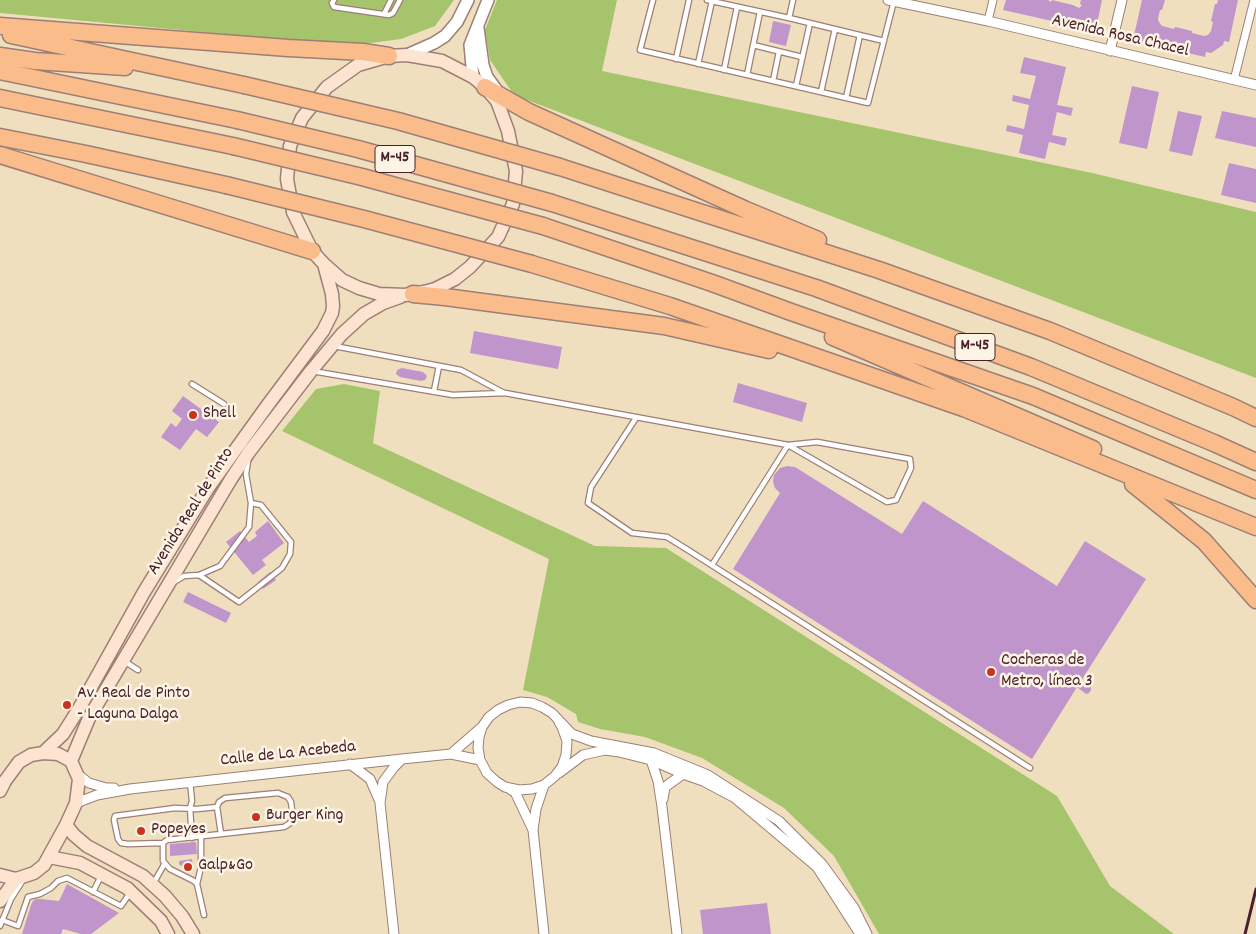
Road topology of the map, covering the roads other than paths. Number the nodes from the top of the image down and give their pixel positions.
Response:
1 (334, 0) edge
2 (391, 0) edge
3 (400, 0) edge
4 (468, 0) edge
5 (488, 0) edge
6 (653, 0) edge
7 (689, 0) edge
8 (793, 0) edge
9 (891, 0) edge
10 (993, 0) edge
11 (1122, 0) edge
12 (1254, 0) edge
13 (710, 1) edge
14 (737, 7) junction
15 (760, 12) junction
16 (384, 14) junction
17 (790, 18) junction
18 (988, 21) junction
19 (810, 23) junction
20 (478, 24) junction
21 (0, 26) edge
22 (835, 29) junction
23 (0, 33) edge
24 (860, 35) junction
25 (884, 41) junction
26 (753, 46) junction
27 (1110, 51) junction
28 (779, 52) junction
29 (406, 55) junction
30 (0, 56) edge
31 (389, 56) junction
32 (802, 57) junction
33 (676, 59) junction
34 (698, 64) junction
35 (724, 70) junction
36 (0, 71) edge
37 (188, 72) junction
38 (747, 75) junction
39 (1234, 80) junction
40 (773, 81) junction
41 (479, 82) junction
42 (796, 86) junction
43 (1256, 86) edge
44 (820, 92) junction
45 (500, 96) junction
46 (0, 98) edge
47 (846, 98) junction
48 (0, 137) edge
49 (0, 155) edge
50 (312, 251) junction
51 (324, 264) junction
52 (879, 270) junction
53 (409, 294) junction
54 (791, 312) junction
55 (332, 345) junction
56 (439, 366) junction
57 (846, 367) junction
58 (311, 371) junction
59 (192, 384) dead end
60 (434, 392) junction
61 (505, 393) junction
62 (224, 404) dead end
63 (636, 418) junction
64 (1256, 418) edge
65 (788, 446) junction
66 (249, 452) junction
67 (1256, 462) edge
68 (1116, 470) junction
69 (1256, 490) edge
70 (251, 503) junction
71 (1256, 521) edge
72 (1256, 527) edge
73 (712, 565) junction
74 (199, 575) junction
75 (167, 587) junction
76 (1256, 600) edge
77 (123, 661) junction
78 (138, 670) dead end
79 (559, 722) junction
80 (482, 727) junction
81 (44, 753) junction
82 (451, 754) junction
83 (402, 759) junction
84 (480, 760) junction
85 (651, 760) junction
86 (71, 761) junction
87 (350, 764) junction
88 (1030, 768) dead end
89 (76, 773) junction
90 (683, 774) junction
91 (555, 776) junction
92 (190, 782) junction
93 (544, 785) junction
94 (506, 788) junction
95 (130, 789) junction
96 (0, 792) edge
97 (76, 802) junction
98 (380, 803) junction
99 (216, 807) junction
100 (662, 807) junction
101 (190, 808) junction
102 (66, 825) junction
103 (533, 830) junction
104 (221, 834) junction
105 (200, 836) junction
106 (192, 838) junction
107 (163, 843) junction
108 (49, 857) junction
109 (165, 863) junction
110 (0, 875) edge
111 (102, 875) junction
112 (21, 878) junction
113 (153, 884) junction
114 (197, 884) junction
115 (92, 892) junction
116 (131, 892) junction
117 (0, 901) edge
118 (204, 915) dead end
119 (2, 920) junction
120 (0, 926) edge
121 (168, 934) edge
122 (193, 934) edge
123 (394, 934) edge
124 (544, 934) edge
125 (677, 934) edge
126 (860, 934) edge
127 (867, 934) edge

1 - 16 lane
2 - 16 lane
3 - 16 lane
4 - 29 street
5 - 20 street
6 - 33 lane
7 - 33 lane
8 - 17 lane
9 - 18 street, Avenida Rosa Chacel
9 - 25 lane
10 - 18 street
11 - 27 street
12 - 39 street
13 - 14 lane
13 - 34 lane
14 - 15 lane
14 - 35 lane
15 - 17 lane
15 - 26 lane
17 - 19 lane
18 - 27 street, Avenida Rosa Chacel
19 - 22 lane
19 - 32 lane
20 - 41 street
20 - 45 street
21 - 31 highway
22 - 24 lane
22 - 44 lane
23 - 37 highway
24 - 25 lane
24 - 47 lane
25 - 47 lane
26 - 28 lane
26 - 38 lane
27 - 39 street, Avenida Rosa Chacel
28 - 32 lane
28 - 40 lane
29 - 31 main road
29 - 41 main road
30 - 37 highway
31 - 50 main road
32 - 42 lane
33 - 34 lane
34 - 35 lane
35 - 38 lane
36 - 67 highway, M-45, bridge
37 - 52 highway, bridge
38 - 40 lane
39 - 43 street, Avenida Rosa Chacel
40 - 42 lane
41 - 45 highway
41 - 53 main road
42 - 44 lane
44 - 47 lane
45 - 52 highway
46 - 54 highway, M-45, bridge
48 - 57 highway, bridge
49 - 50 highway
50 - 51 main road
51 - 53 main road
51 - 81 main road, Avenida Real de Pinto
52 - 64 highway
53 - 55 main road, Avenida Real de Pinto
53 - 57 highway
54 - 69 highway, M-45
54 - 71 highway
55 - 56 lane
55 - 58 main road, Avenida Real de Pinto
56 - 60 lane
56 - 61 lane
57 - 68 highway
58 - 60 lane
58 - 66 main road, Avenida Real de Pinto
59 - 62 lane
60 - 61 lane
61 - 63 lane
63 - 65 lane
63 - 73 lane
65 - 65 lane
65 - 73 lane
66 - 70 lane
66 - 75 main road, Avenida Real de Pinto
68 - 72 highway
68 - 76 highway
70 - 74 lane
70 - 74 lane
73 - 88 lane
74 - 75 lane
75 - 77 main road, Avenida Real de Pinto
77 - 78 lane
77 - 86 main road, Avenida Real de Pinto
79 - 80 street
79 - 91 street
79 - 127 street
80 - 82 street
80 - 84 street
81 - 86 main road
81 - 96 main road
82 - 83 street, Calle de La Acebeda
82 - 84 street, Calle de La Acebeda
83 - 87 street, Calle de La Acebeda
83 - 98 street
84 - 94 street
85 - 90 street
85 - 91 street
85 - 100 street
86 - 89 main road
87 - 92 street, Calle de La Acebeda
87 - 98 street
89 - 95 street, Calle de La Acebeda
89 - 97 main road
90 - 100 street
90 - 126 street
91 - 93 street
92 - 95 street, Calle de La Acebeda
92 - 101 lane
93 - 94 street
93 - 103 street
94 - 103 street
95 - 97 street, Calle de La Acebeda
97 - 102 main road
98 - 123 street
99 - 101 lane
99 - 104 lane
99 - 104 lane
100 - 125 street
101 - 106 lane
101 - 107 lane
102 - 108 main road
102 - 113 main road
103 - 124 street
104 - 105 lane
105 - 106 lane
105 - 114 lane
106 - 107 lane
107 - 109 lane
108 - 111 main road
108 - 112 main road
109 - 113 lane
109 - 114 lane
110 - 112 main road
111 - 115 lane
111 - 116 main road
112 - 117 main road
112 - 119 lane
113 - 122 main road
114 - 118 lane
115 - 116 lane
115 - 119 lane
116 - 121 main road
119 - 120 lane

